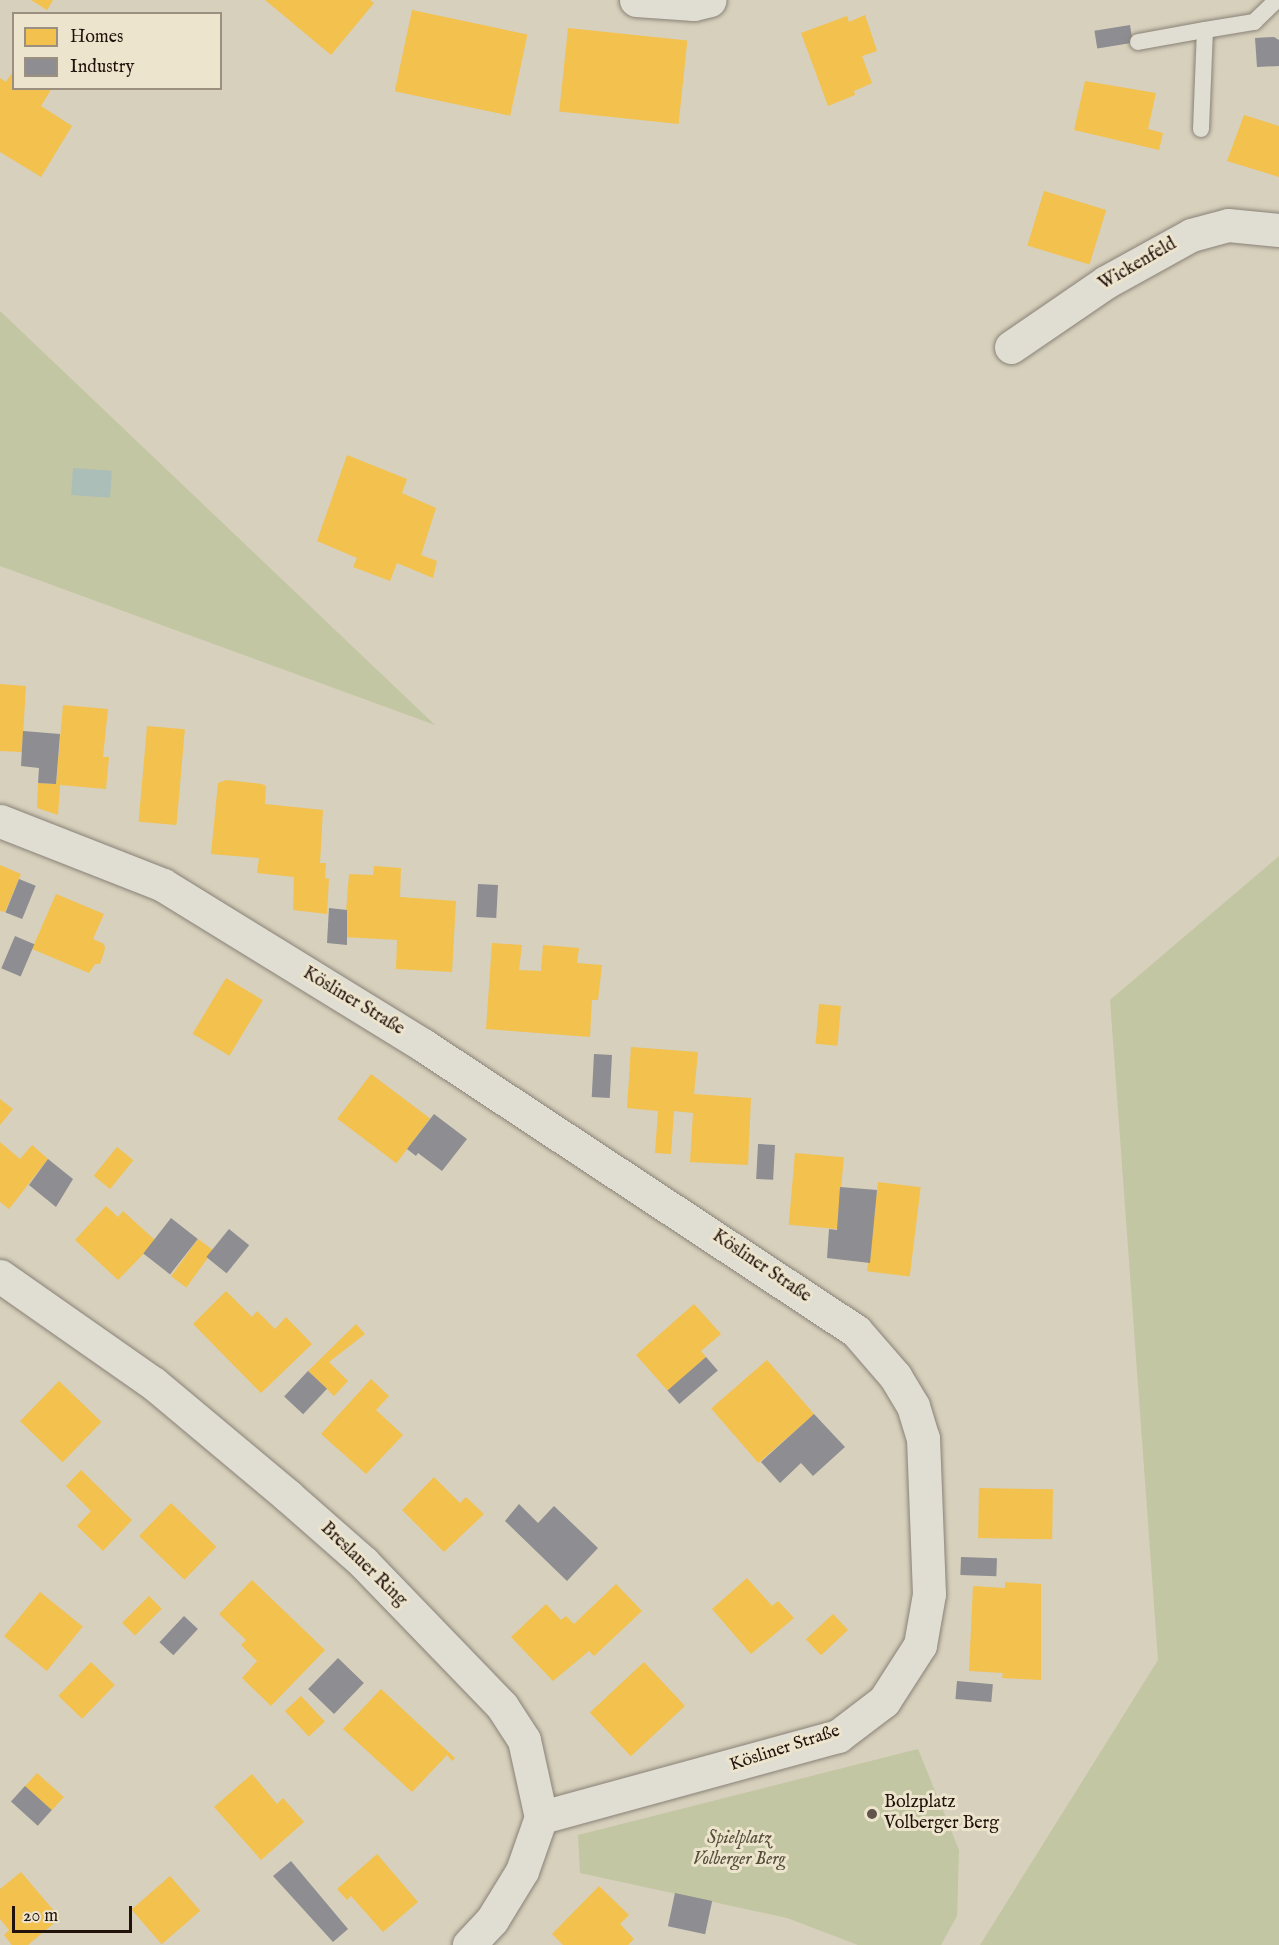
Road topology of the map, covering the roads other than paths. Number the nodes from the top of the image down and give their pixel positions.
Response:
1 (636, 0) edge
2 (711, 0) edge
3 (1277, 0) edge
4 (1205, 30) junction
5 (1138, 42) dead end
6 (1201, 129) dead end
7 (1279, 230) edge
8 (1011, 347) dead end
9 (0, 821) edge
10 (0, 1276) edge
11 (541, 1817) junction
12 (470, 1945) edge

1 - 2 street
3 - 4 lane
4 - 5 lane
4 - 6 lane
7 - 8 street, Wickenfeld
9 - 11 street, Kösliner Straße
10 - 11 street, Breslauer Ring
11 - 12 street

